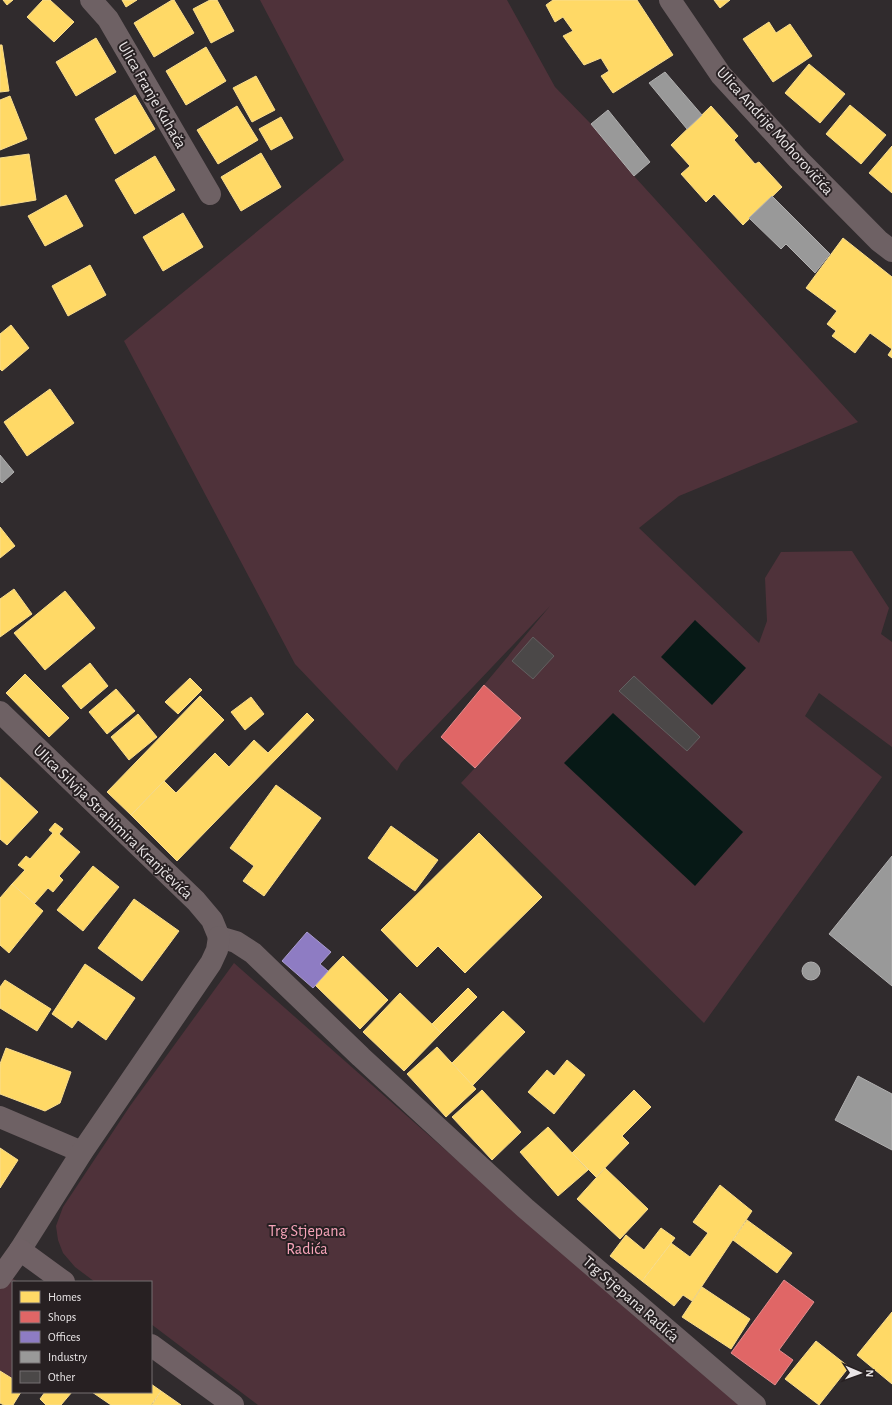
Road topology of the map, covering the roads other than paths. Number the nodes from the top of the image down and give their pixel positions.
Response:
1 (91, 0) edge
2 (670, 0) edge
3 (210, 194) dead end
4 (892, 250) edge
5 (0, 712) edge
6 (219, 937) junction
7 (0, 1117) edge
8 (82, 1152) junction
9 (20, 1250) junction
10 (0, 1278) edge
11 (63, 1281) edge
12 (152, 1347) edge
13 (233, 1405) edge
14 (755, 1405) edge

1 - 3 street, Ulica Franje Kuhača
2 - 4 street, Ulica Andrije Mohorovičića
5 - 6 street, Ulica Silvija Strahimira Kranjčevića
6 - 8 street
6 - 14 street, Trg Stjepana Radića
7 - 8 street
8 - 9 street
9 - 10 main road
9 - 11 main road
12 - 13 main road

